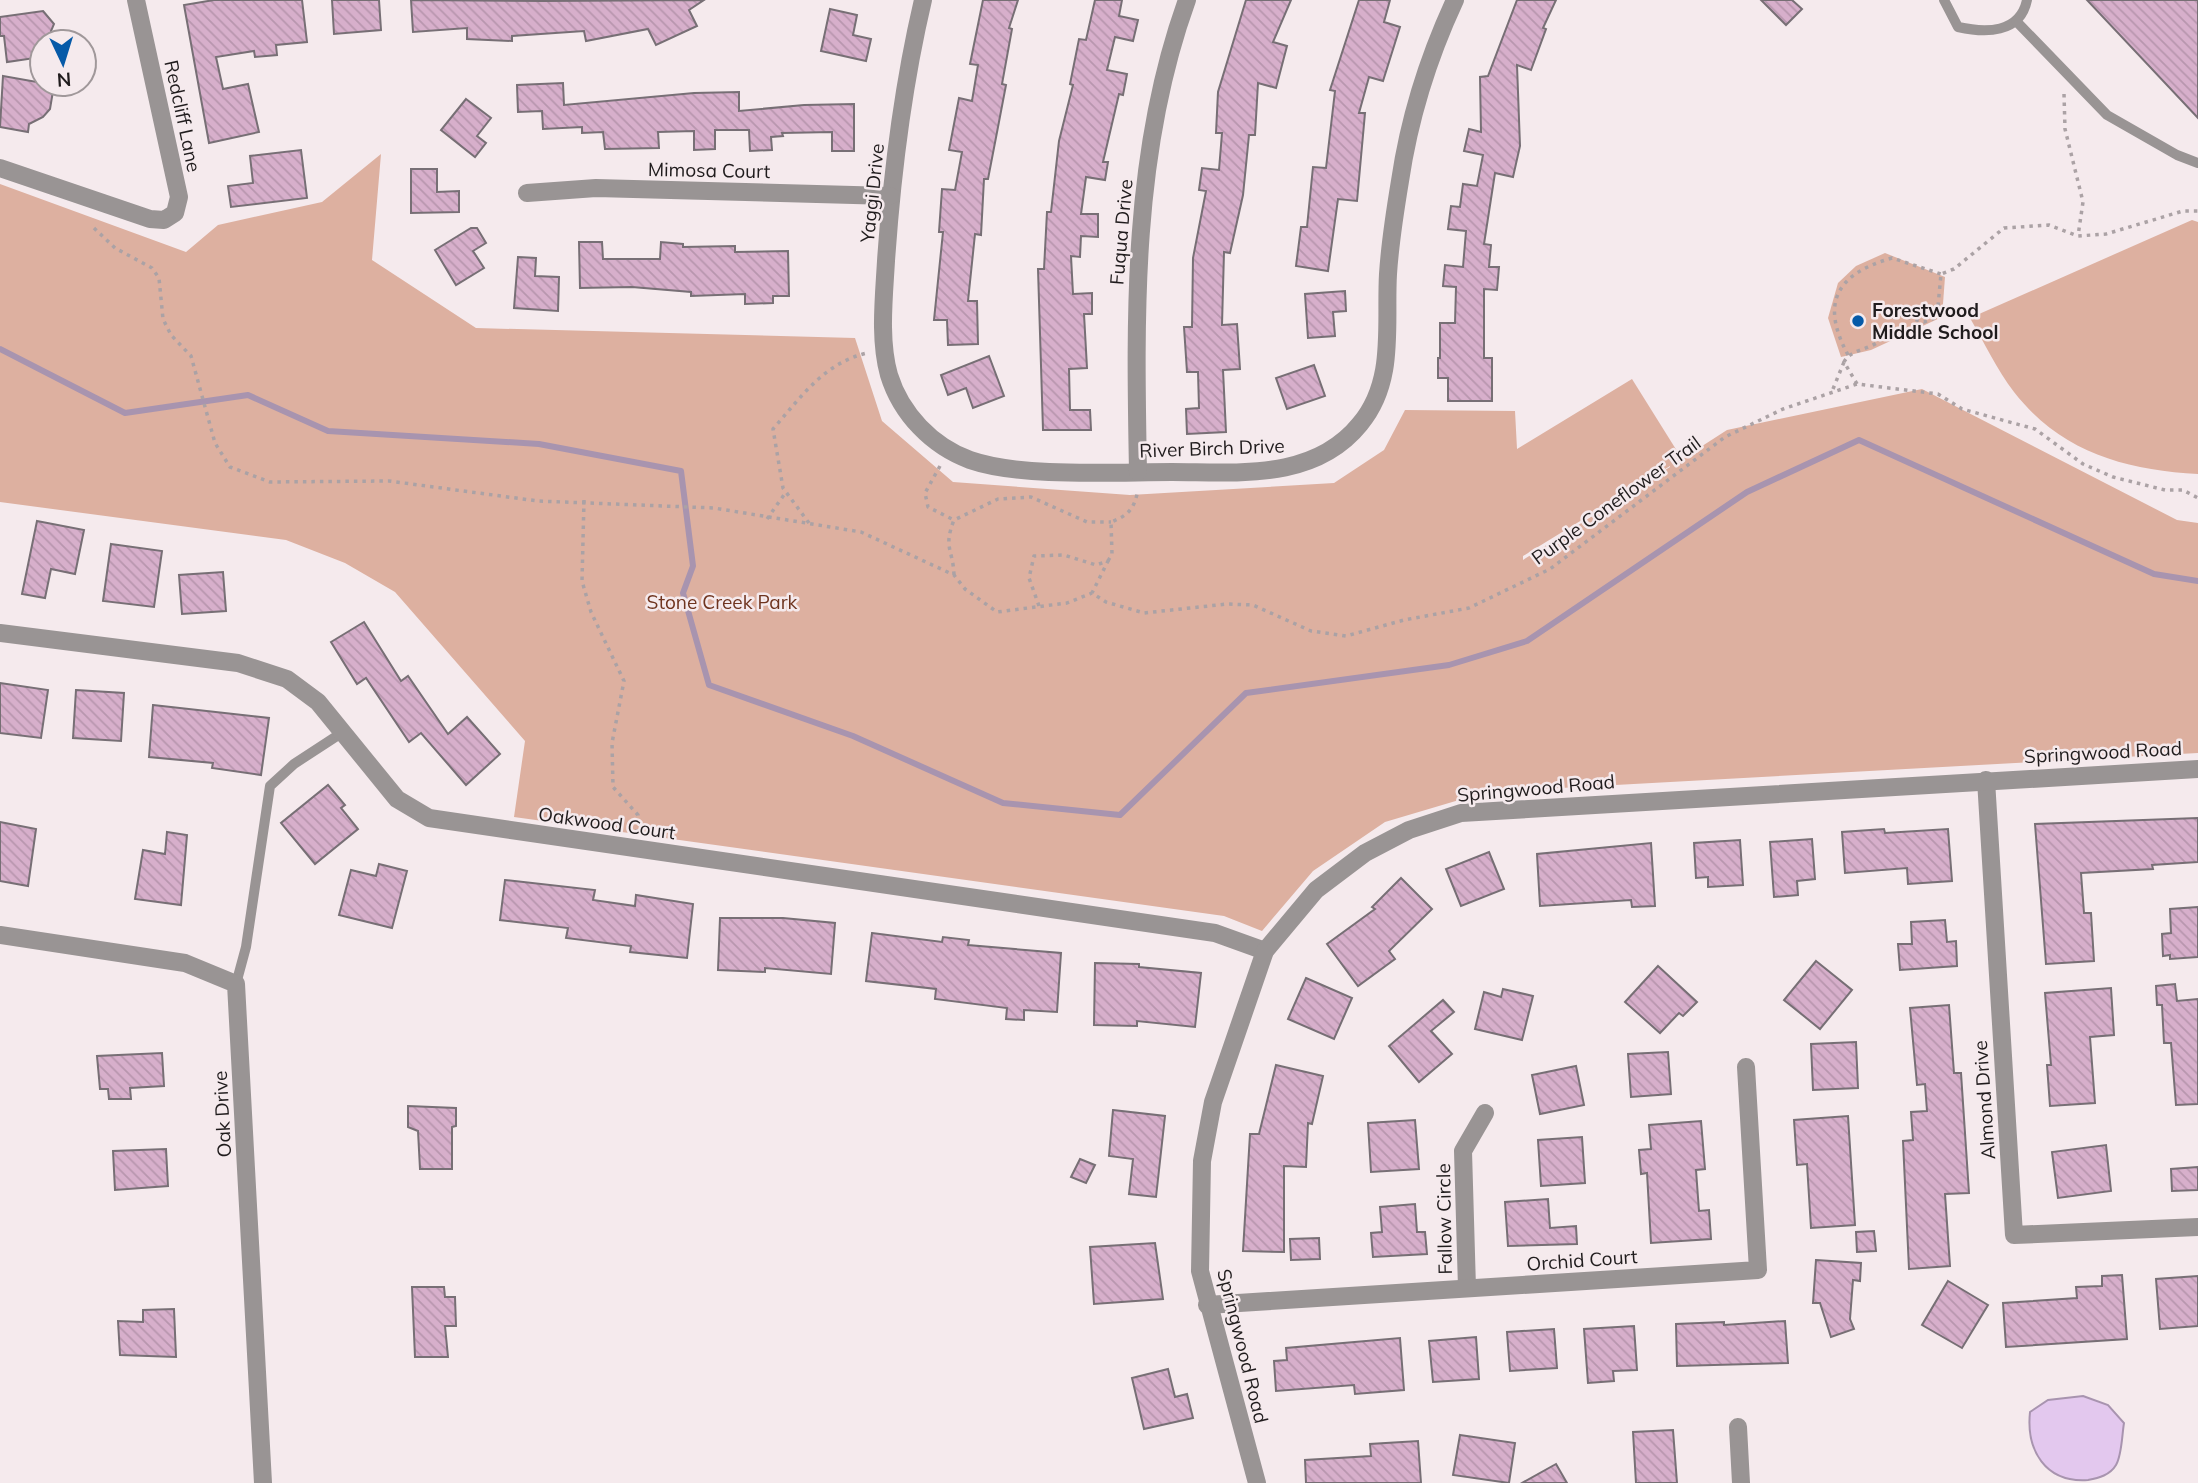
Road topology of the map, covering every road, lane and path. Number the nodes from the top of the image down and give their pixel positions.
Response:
1 (136, 0) edge
2 (923, 0) edge
3 (1187, 0) edge
4 (1455, 0) edge
5 (1944, 0) edge
6 (2026, 0) edge
7 (2016, 21) junction
8 (2061, 89) dead end
9 (2198, 163) edge
10 (0, 168) edge
11 (527, 193) dead end
12 (890, 195) junction
13 (2198, 211) edge
14 (94, 228) dead end
15 (2078, 236) junction
16 (1941, 274) junction
17 (867, 353) dead end
18 (1848, 355) junction
19 (1844, 362) junction
20 (1857, 384) junction
21 (895, 390) joint
22 (1833, 390) junction
23 (940, 466) dead end
24 (1138, 481) junction
25 (786, 492) junction
26 (2198, 498) edge
27 (584, 500) junction
28 (767, 519) junction
29 (954, 520) junction
30 (1111, 522) junction
31 (809, 523) junction
32 (1108, 561) junction
33 (1096, 565) junction
34 (954, 575) junction
35 (1103, 575) junction
36 (1092, 593) junction
37 (1039, 606) junction
38 (0, 633) edge
39 (343, 732) junction
40 (2198, 769) edge
41 (1986, 780) junction
42 (637, 834) dead end
43 (0, 935) edge
44 (1265, 951) junction
45 (236, 984) junction
46 (1746, 1067) dead end
47 (1485, 1113) dead end
48 (2198, 1227) edge
49 (1467, 1288) junction
50 (1207, 1305) junction
51 (1738, 1427) dead end
52 (263, 1483) edge
53 (1257, 1483) edge
54 (1741, 1483) edge

1 - 10 street, Redcliff Lane
2 - 12 street, Yaggi Drive
3 - 24 street, Fuqua Drive
4 - 24 street, River Birch Drive
5 - 7 lane
6 - 7 lane
7 - 9 lane
8 - 15 path
11 - 12 street, Mimosa Court
12 - 21 street, Yaggi Drive
13 - 15 path
14 - 27 path
15 - 16 path
16 - 18 path
16 - 18 path
17 - 25 path
18 - 19 path
19 - 20 path
19 - 22 path
20 - 22 path, Purple Coneflower Trail
20 - 26 path, Purple Coneflower Trail
21 - 24 street, River Birch Drive
22 - 36 path, Purple Coneflower Trail
23 - 29 path
24 - 30 path
25 - 28 path
25 - 31 path
27 - 28 path
27 - 42 path
28 - 31 path
29 - 30 path
29 - 34 path
30 - 32 path
31 - 34 path
32 - 33 path
32 - 35 path
33 - 35 path
33 - 37 path
34 - 37 path
35 - 36 path
36 - 37 path
38 - 39 street, Oakwood Court
39 - 44 street, Oakwood Court
39 - 45 lane
40 - 41 street, Springwood Road
41 - 44 street, Springwood Road
41 - 48 street, Almond Drive
43 - 45 street
44 - 50 street, Springwood Road
45 - 52 street, Oak Drive
46 - 49 street, Orchid Court
47 - 49 street, Fallow Circle
49 - 50 street, Orchid Court
50 - 53 street, Springwood Road
51 - 54 street

